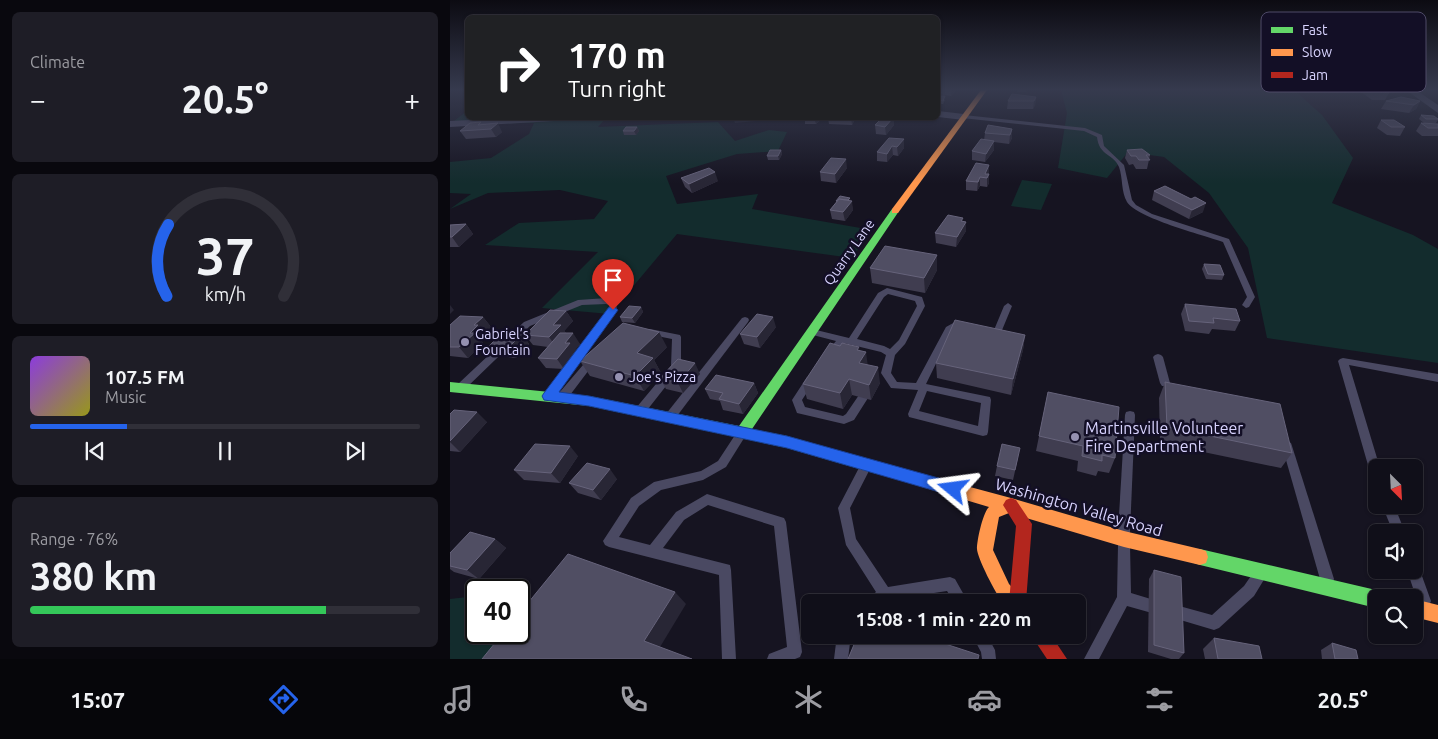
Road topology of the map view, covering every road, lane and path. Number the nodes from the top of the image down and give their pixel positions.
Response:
1 (506, 121) edge
2 (961, 121) edge
3 (999, 121) edge
4 (450, 124) edge
5 (1246, 305) dead end
6 (1008, 306) dead end
7 (746, 320) dead end
8 (639, 330) edge
9 (812, 332) junction
10 (847, 340) junction
11 (600, 350) edge
12 (891, 354) junction
13 (1158, 357) dead end
14 (824, 361) edge
15 (814, 374) edge
16 (1438, 378) edge
17 (1165, 383) edge
18 (922, 387) junction
19 (455, 388) edge
20 (549, 396) junction
21 (561, 398) junction
22 (863, 398) dead end
23 (639, 411) junction
24 (1130, 415) dead end
25 (670, 417) junction
26 (742, 433) junction
27 (1285, 437) edge
28 (1372, 459) edge
29 (866, 465) junction
30 (1011, 505) junction
31 (1124, 538) junction
32 (653, 552) junction
33 (1263, 572) junction
34 (1417, 579) edge
35 (1329, 587) junction
36 (878, 594) edge
37 (900, 594) edge
38 (956, 594) edge
39 (1007, 594) edge
40 (1019, 594) edge
41 (1368, 597) edge
42 (1124, 598) junction
43 (1433, 613) edge
44 (843, 644) edge
45 (984, 644) edge
46 (1047, 644) edge
47 (729, 659) edge
48 (774, 659) edge
49 (841, 659) edge
50 (989, 659) edge
51 (1058, 659) edge
52 (1091, 659) edge

1 - 4 street
2 - 9 street, Quarry Lane
3 - 5 lane
6 - 18 lane
7 - 25 lane
8 - 23 lane
9 - 10 lane
9 - 26 street, Quarry Lane
10 - 12 lane
10 - 12 lane
10 - 14 lane
11 - 21 lane
12 - 18 lane
13 - 17 lane
15 - 22 lane
16 - 28 lane
18 - 18 lane
19 - 20 street, Washington Valley Road
19 - 20 lane
20 - 21 street, Washington Valley Road
21 - 23 street, Washington Valley Road
23 - 25 street, Washington Valley Road
24 - 31 lane
25 - 26 street, Washington Valley Road
26 - 29 street, Washington Valley Road
26 - 32 lane
27 - 35 lane
29 - 30 street, Washington Valley Road
29 - 36 lane
30 - 31 street, Washington Valley Road
30 - 39 street
30 - 40 street
31 - 33 street, Washington Valley Road
31 - 42 lane
32 - 47 lane
32 - 48 lane
33 - 35 street, Washington Valley Road
33 - 42 lane
34 - 43 lane
35 - 41 street, Washington Valley Road
37 - 38 lane
42 - 52 lane
44 - 49 lane
45 - 50 lane
46 - 51 street

